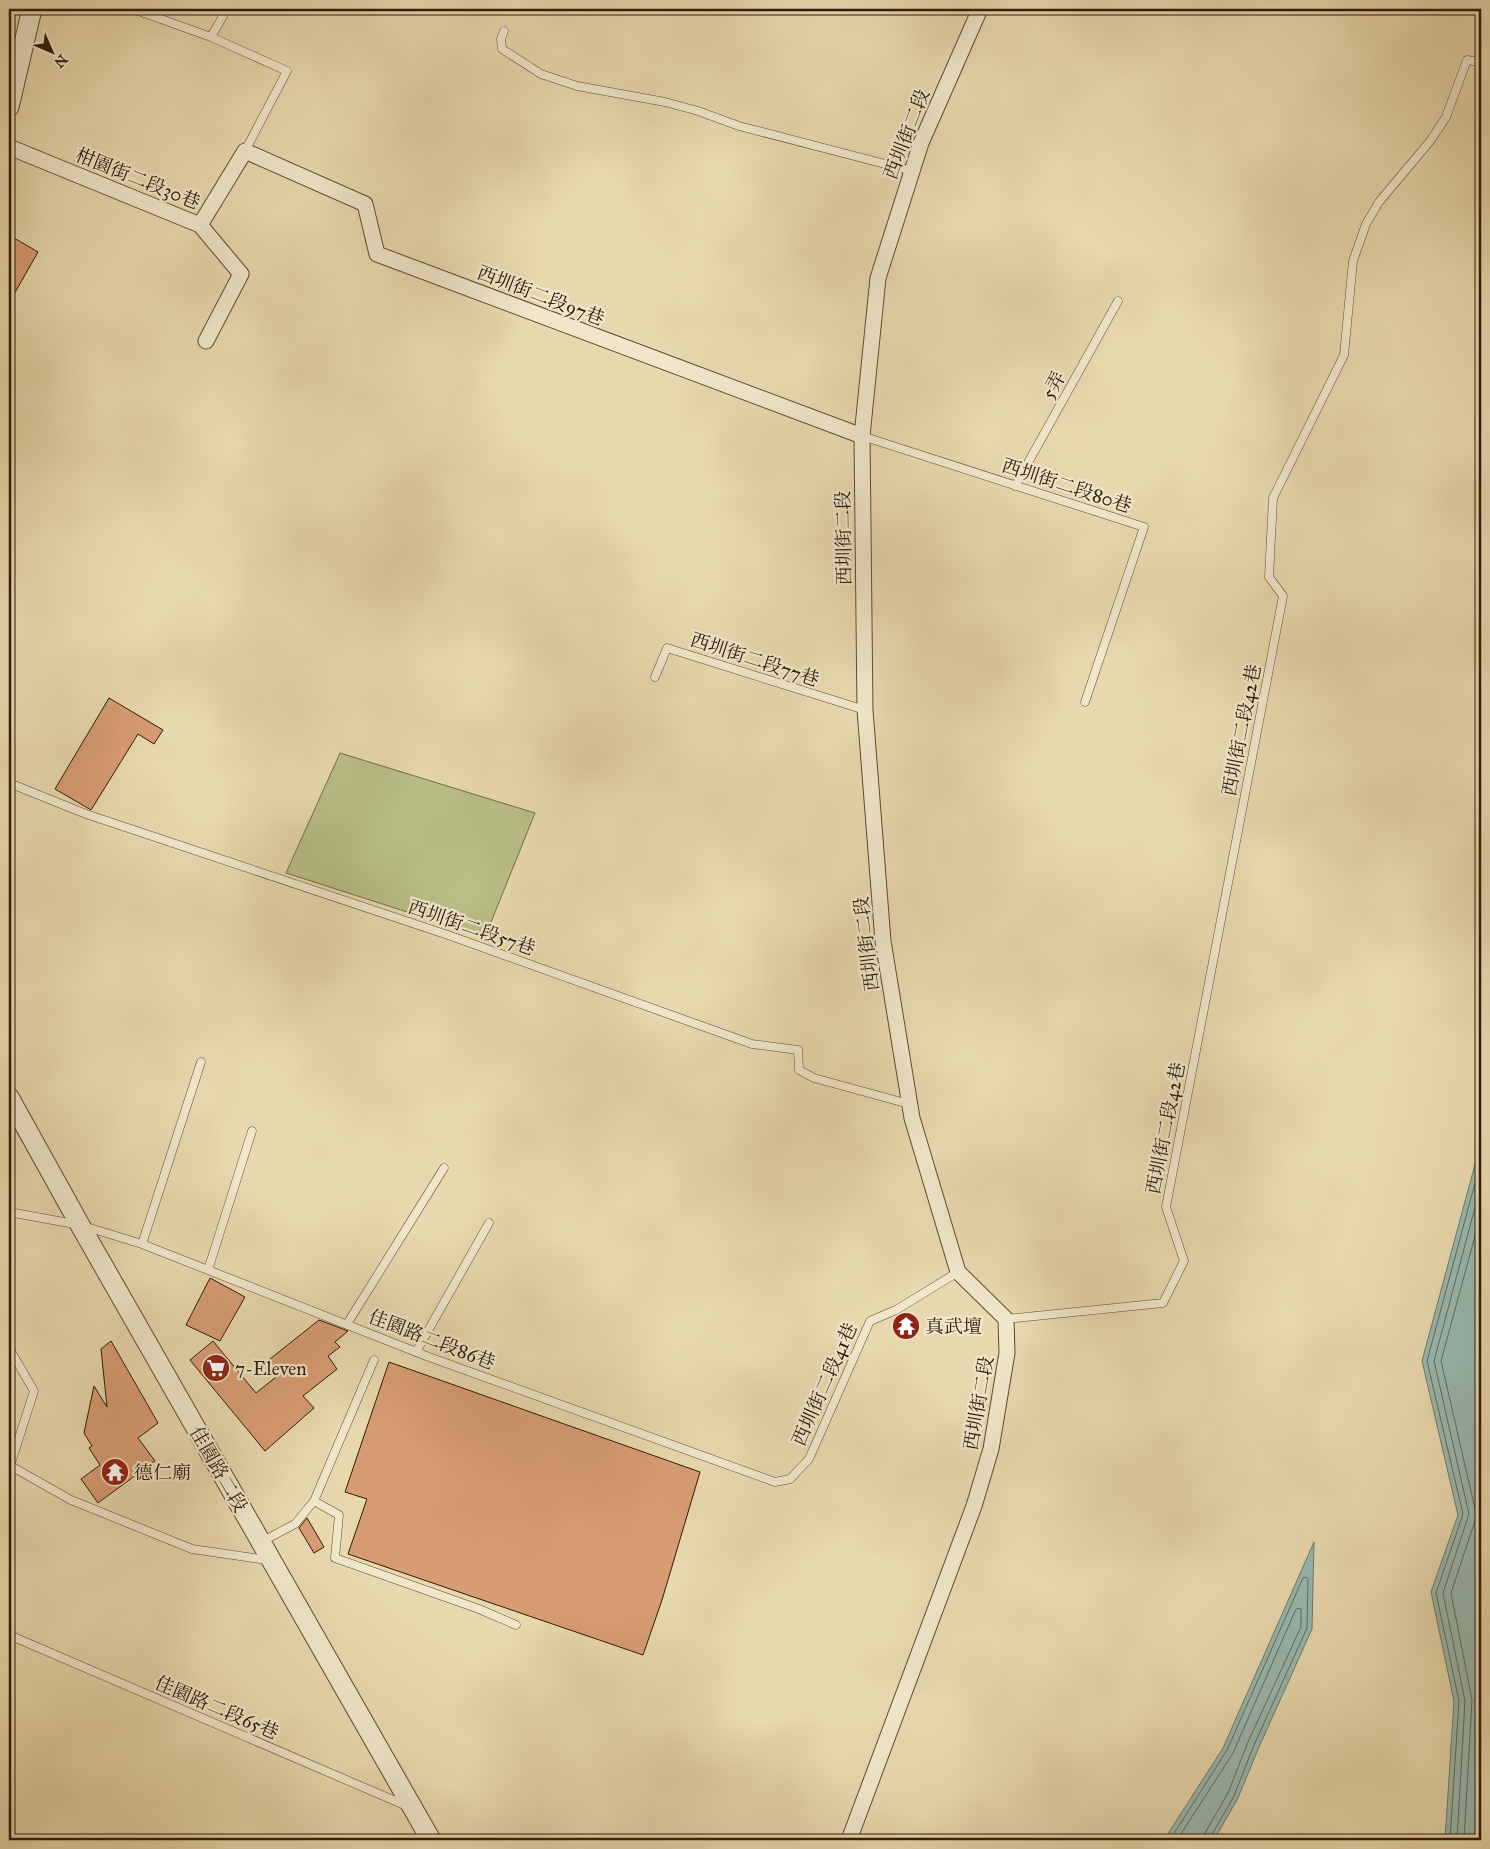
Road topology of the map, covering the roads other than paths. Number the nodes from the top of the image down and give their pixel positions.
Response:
1 (32, 9) edge
2 (133, 9) edge
3 (227, 9) edge
4 (980, 9) edge
5 (504, 31) dead end
6 (211, 36) junction
7 (1481, 62) edge
8 (9, 107) edge
9 (9, 147) edge
10 (245, 151) junction
11 (912, 171) junction
12 (200, 225) junction
13 (1118, 301) dead end
14 (206, 341) dead end
15 (862, 436) junction
16 (1016, 486) junction
17 (655, 677) dead end
18 (1085, 702) dead end
19 (864, 710) junction
20 (9, 783) edge
21 (201, 1062) dead end
22 (9, 1098) edge
23 (909, 1104) junction
24 (252, 1131) dead end
25 (444, 1168) dead end
26 (9, 1212) edge
27 (489, 1223) dead end
28 (80, 1225) junction
29 (142, 1244) junction
30 (208, 1270) junction
31 (958, 1272) junction
32 (1006, 1319) junction
33 (347, 1324) junction
34 (9, 1348) edge
35 (416, 1352) junction
36 (374, 1360) dead end
37 (9, 1465) edge
38 (775, 1482) joint
39 (314, 1501) junction
40 (261, 1542) junction
41 (271, 1560) junction
42 (516, 1625) dead end
43 (9, 1635) edge
44 (413, 1809) junction
45 (431, 1840) edge
46 (849, 1840) edge

1 - 8 street
2 - 6 lane
3 - 6 lane
4 - 11 street, 西圳街二段
5 - 11 lane
6 - 10 lane
7 - 32 lane, 西圳街二段42巷
9 - 12 street, 柑園街二段30巷
10 - 12 street, 柑園街二段30巷
10 - 15 street, 西圳街二段97巷
11 - 15 street, 西圳街二段
12 - 14 street
13 - 16 lane, 5弄
15 - 16 lane, 西圳街二段80巷
15 - 19 street, 西圳街二段
16 - 18 lane, 西圳街二段80巷
17 - 19 lane, 西圳街二段77巷
19 - 23 street, 西圳街二段
20 - 23 lane, 西圳街二段57巷
21 - 29 lane
22 - 28 street, 佳園路二段
23 - 31 street, 西圳街二段
24 - 30 lane
25 - 33 lane
26 - 28 lane, 佳園路二段86巷
27 - 35 lane
28 - 29 lane, 佳園路二段86巷
28 - 40 street, 佳園路二段
29 - 30 lane, 佳園路二段86巷
30 - 33 lane, 佳園路二段86巷
31 - 32 street, 西圳街二段
31 - 38 lane, 西圳街二段41巷
32 - 46 street, 西圳街二段
33 - 35 lane, 佳園路二段86巷
34 - 37 lane
35 - 38 lane, 佳園路二段86巷
36 - 39 lane
37 - 41 lane
39 - 40 lane
39 - 42 lane
40 - 41 street, 佳園路二段
41 - 44 street, 佳園路二段
43 - 44 lane, 佳園路二段65巷
44 - 45 street, 佳園路二段

